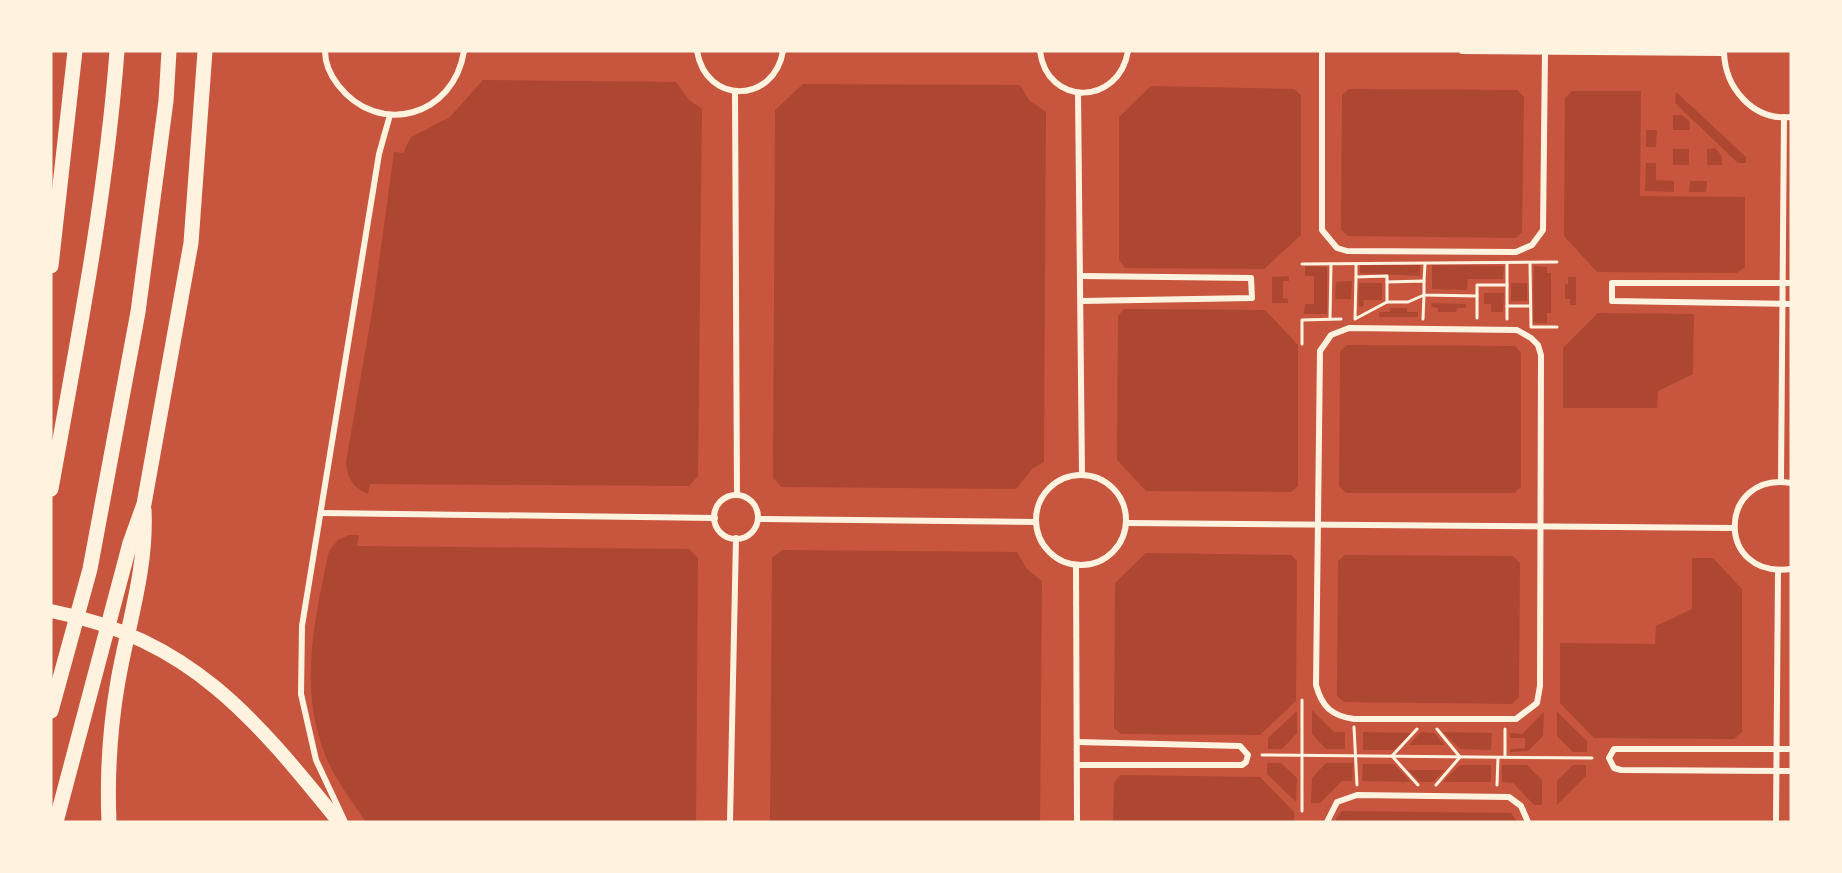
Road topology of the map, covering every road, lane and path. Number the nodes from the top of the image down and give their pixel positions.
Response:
1 (75, 51) edge
2 (117, 51) edge
3 (170, 51) edge
4 (205, 51) edge
5 (325, 51) edge
6 (464, 51) edge
7 (697, 51) edge
8 (783, 51) edge
9 (1040, 51) edge
10 (1128, 51) edge
11 (1322, 51) edge
12 (1462, 51) edge
13 (1545, 51) edge
14 (1724, 52) edge
15 (735, 91) junction
16 (1078, 93) junction
17 (390, 115) junction
18 (1788, 117) edge
19 (1557, 262) dead end
20 (1530, 263) junction
21 (1302, 264) dead end
22 (1331, 264) junction
23 (1356, 264) junction
24 (1425, 264) junction
25 (1507, 264) junction
26 (51, 266) edge
27 (1081, 276) junction
28 (1356, 277) junction
29 (1424, 281) junction
30 (1387, 282) junction
31 (1787, 283) edge
32 (1507, 285) junction
33 (1424, 295) junction
34 (1477, 296) junction
35 (1081, 301) junction
36 (1387, 302) junction
37 (1787, 304) edge
38 (1507, 306) junction
39 (1530, 306) junction
40 (1477, 318) dead end
41 (1507, 318) dead end
42 (1330, 319) dead end
43 (1423, 319) dead end
44 (1557, 327) dead end
45 (1082, 475) junction
46 (1780, 481) junction
47 (1791, 483) edge
48 (51, 489) edge
49 (737, 495) junction
50 (144, 504) junction
51 (322, 513) junction
52 (715, 518) junction
53 (758, 519) junction
54 (1035, 522) junction
55 (1126, 523) junction
56 (1317, 523) junction
57 (1541, 526) junction
58 (1734, 528) junction
59 (736, 538) junction
60 (1076, 566) junction
61 (1791, 569) edge
62 (1778, 571) junction
63 (51, 611) edge
64 (1302, 700) dead end
65 (51, 711) edge
66 (1354, 719) junction
67 (1418, 729) dead end
68 (1437, 729) dead end
69 (1505, 729) dead end
70 (1077, 742) junction
71 (1776, 749) junction
72 (1791, 749) edge
73 (1262, 755) dead end
74 (1302, 755) junction
75 (1356, 756) junction
76 (1392, 756) junction
77 (1460, 757) junction
78 (1498, 758) junction
79 (1505, 758) junction
80 (1592, 758) dead end
81 (1077, 765) junction
82 (1777, 771) junction
83 (1791, 771) edge
84 (1357, 785) dead end
85 (1418, 785) dead end
86 (1436, 785) dead end
87 (1497, 785) dead end
88 (1302, 811) dead end
89 (1528, 819) edge
90 (56, 822) edge
91 (109, 822) edge
92 (339, 822) edge
93 (345, 822) edge
94 (730, 822) edge
95 (1077, 822) edge
96 (1327, 822) edge
97 (1776, 822) edge

1 - 26 highway
2 - 48 highway
3 - 65 highway
4 - 50 highway
5 - 17 street
6 - 17 street
7 - 15 street
8 - 15 street
9 - 16 street
10 - 16 street
11 - 13 street
12 - 13 street
13 - 14 street
14 - 18 street
15 - 49 street
16 - 27 street
17 - 51 street
18 - 31 street
19 - 20 path
20 - 25 path
20 - 39 path
21 - 22 path
22 - 23 path
22 - 42 path
23 - 24 path
23 - 28 path
24 - 25 path
24 - 29 path
25 - 32 path
27 - 35 street
27 - 35 street
28 - 30 path
28 - 36 path
29 - 30 path
29 - 33 path
30 - 36 path
31 - 37 street
31 - 37 street
32 - 34 path
32 - 38 path
33 - 34 path
33 - 36 path
33 - 43 path
34 - 40 path
35 - 45 street
37 - 46 street
38 - 39 path
38 - 41 path
39 - 44 path
45 - 54 street
45 - 55 street
46 - 47 street
46 - 58 street
49 - 52 street
49 - 53 street
50 - 90 highway
50 - 91 highway
51 - 52 street
51 - 93 street
52 - 59 street
53 - 54 street
53 - 59 street
54 - 60 street
55 - 56 street
55 - 60 street
56 - 57 street
56 - 57 street
56 - 66 street
57 - 58 street
57 - 66 street
58 - 62 street
59 - 94 street
60 - 70 street
61 - 62 street
62 - 71 street
63 - 92 main road
64 - 74 path
66 - 75 path
67 - 76 path
68 - 77 path
69 - 79 path
70 - 81 street
70 - 81 street
71 - 72 street
71 - 82 street
71 - 82 street
73 - 74 path
74 - 75 path
74 - 88 path
75 - 76 path
75 - 84 path
76 - 77 path
76 - 85 path
77 - 78 path
77 - 86 path
78 - 79 path
78 - 87 path
79 - 80 path
81 - 95 street
82 - 83 street
82 - 97 street
89 - 96 street

